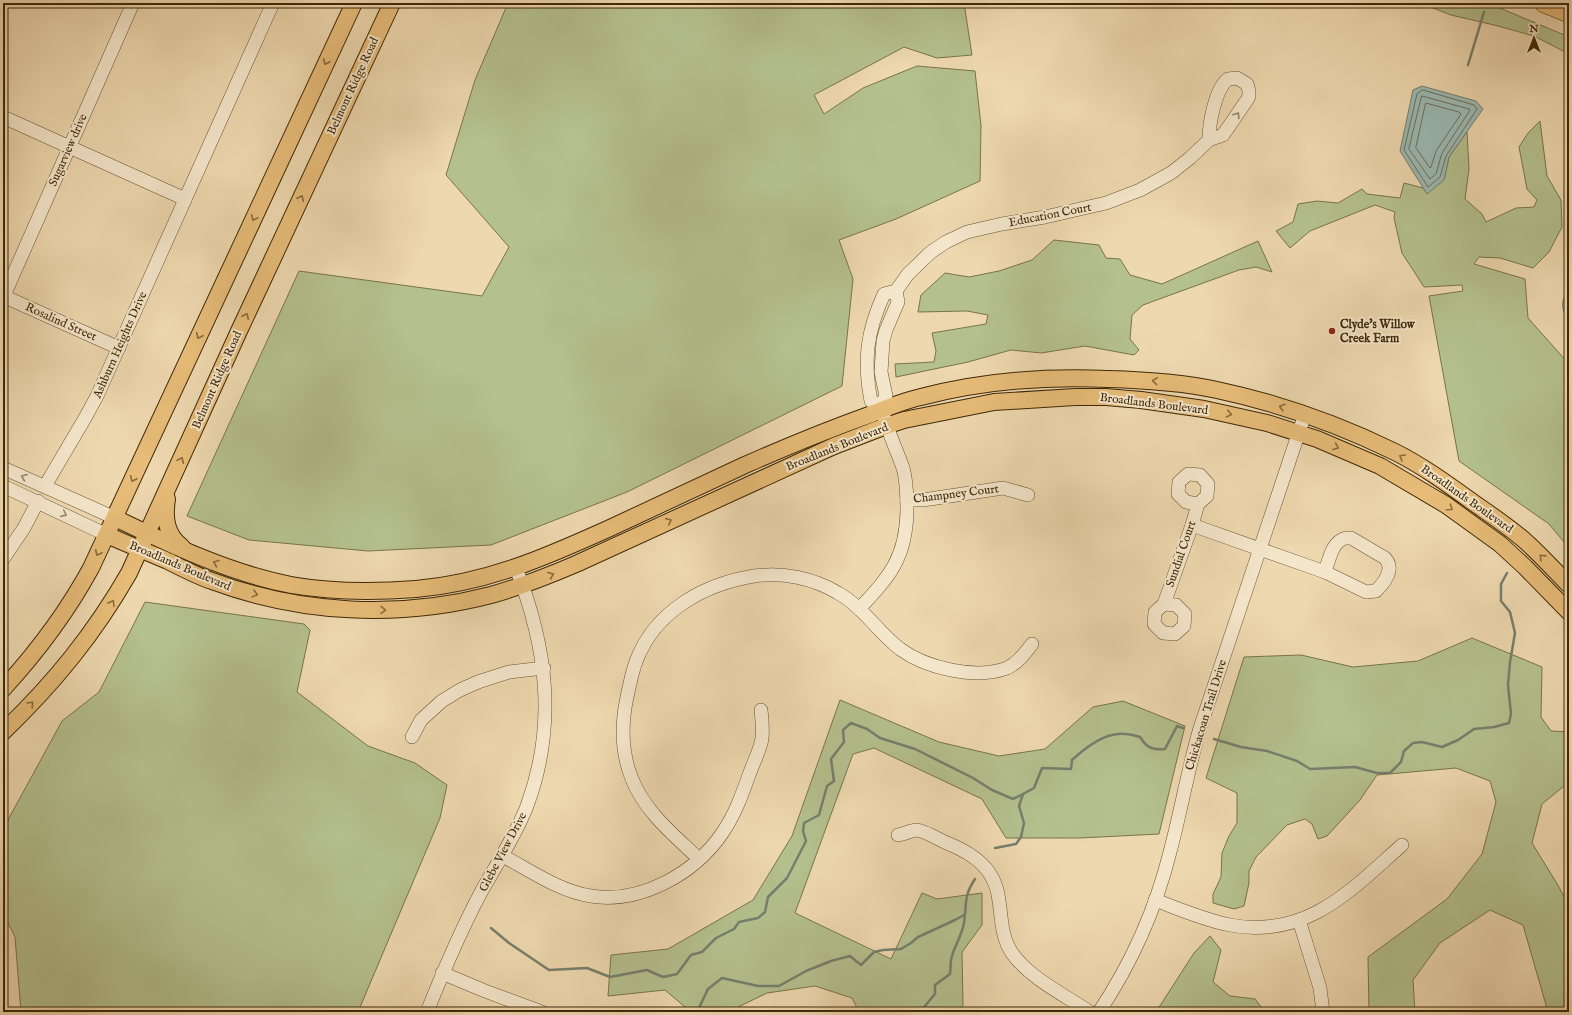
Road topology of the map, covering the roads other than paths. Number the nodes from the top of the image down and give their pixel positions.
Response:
1 (133, 3) edge
2 (273, 3) edge
3 (354, 3) edge
4 (392, 3) edge
5 (1544, 3) edge
6 (1569, 13) edge
7 (3, 117) edge
8 (1209, 140) dead end
9 (70, 147) junction
10 (185, 199) junction
11 (3, 296) edge
12 (119, 348) junction
13 (881, 408) junction
14 (1305, 414) junction
15 (886, 426) junction
16 (1299, 434) junction
17 (3, 468) edge
18 (3, 486) edge
19 (45, 486) junction
20 (168, 489) junction
21 (1028, 496) dead end
22 (907, 500) junction
23 (38, 501) junction
24 (1198, 504) dead end
25 (115, 518) junction
26 (1192, 525) junction
27 (107, 534) junction
28 (148, 534) junction
29 (1260, 549) junction
30 (140, 550) junction
31 (5, 552) edge
32 (189, 552) junction
33 (516, 568) junction
34 (1325, 572) junction
35 (1569, 585) edge
36 (522, 586) junction
37 (1164, 604) dead end
38 (859, 609) junction
39 (1569, 612) edge
40 (1032, 644) dead end
41 (544, 668) junction
42 (3, 689) edge
43 (761, 710) dead end
44 (3, 732) edge
45 (412, 737) dead end
46 (898, 835) dead end
47 (1402, 845) dead end
48 (503, 856) junction
49 (699, 859) junction
50 (1155, 900) junction
51 (1299, 920) junction
52 (442, 973) junction
53 (427, 1012) edge
54 (542, 1012) edge
55 (1090, 1012) edge
56 (1099, 1012) edge
57 (1323, 1012) edge

1 - 9 street, Sugarview drive
2 - 10 street, Ashburn Heights Drive
3 -> 25 main road
20 -> 4 main road, Belmont Ridge Road
5 - 6 highway
7 - 9 street
8 - 13 street, Education Court
9 - 10 street
9 - 11 street, Sugarview drive
10 - 12 street, Ashburn Heights Drive
11 - 12 street, Rosalind Street
12 - 19 street, Ashburn Heights Drive
14 -> 13 main road, Broadlands Boulevard
13 - 15 street
13 - 33 main road, Broadlands Boulevard
14 - 16 street, Chickacoan Trail Drive
35 -> 14 main road, Broadlands Boulevard
15 -> 16 main road, Broadlands Boulevard
15 - 22 street
36 -> 15 main road, Broadlands Boulevard
16 - 29 street, Chickacoan Trail Drive
16 -> 39 main road, Broadlands Boulevard
19 -> 17 street
18 - 23 street
19 - 25 street
20 - 28 main road, Belmont Ridge Road
20 - 32 main road
21 - 22 street, Champney Court
22 - 38 street
23 -> 27 street
23 - 31 street
24 - 26 street, Sundial Court
25 - 27 main road
25 - 28 main road, Broadlands Boulevard
26 - 29 street
26 - 37 street, Sundial Court
27 - 30 main road, Broadlands Boulevard
27 -> 42 main road
28 - 30 main road, Belmont Ridge Road
28 - 32 main road, Broadlands Boulevard
29 - 34 street
29 - 50 street, Chickacoan Trail Drive
30 -> 36 main road, Broadlands Boulevard
44 -> 30 main road, Belmont Ridge Road
33 -> 32 main road, Broadlands Boulevard
33 - 36 street, Glebe View Drive
34 - 34 street
36 - 41 street, Glebe View Drive
38 - 40 street
38 - 49 street
41 - 45 street
41 - 48 street, Glebe View Drive
43 - 49 street
46 - 55 street
47 - 51 street
48 - 49 street
48 - 52 street, Glebe View Drive
50 - 51 street
50 - 56 street, Chickacoan Trail Drive
51 - 57 street
52 - 53 street, Glebe View Drive
52 - 54 street

